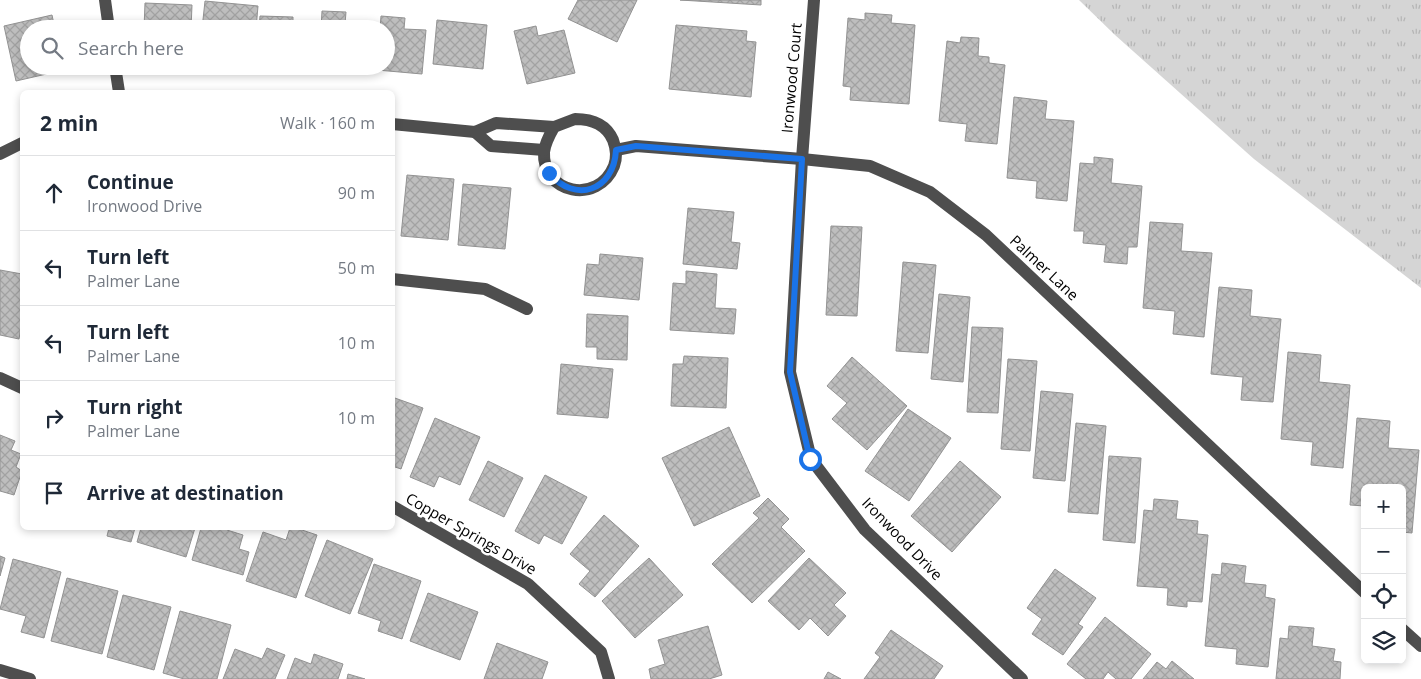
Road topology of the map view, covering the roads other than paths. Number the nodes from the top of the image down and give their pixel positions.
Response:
1 (105, 0) edge
2 (814, 0) edge
3 (108, 20) edge
4 (116, 75) edge
5 (119, 90) edge
6 (395, 124) edge
7 (554, 127) junction
8 (475, 132) junction
9 (20, 144) edge
10 (544, 150) junction
11 (616, 150) junction
12 (0, 154) edge
13 (802, 159) junction
14 (395, 279) edge
15 (527, 310) dead end
16 (0, 378) edge
17 (20, 387) edge
18 (395, 508) edge
19 (1361, 589) edge
20 (1406, 632) edge
21 (1421, 646) edge
22 (0, 670) edge
23 (30, 679) edge
24 (610, 679) edge
25 (1021, 679) edge

1 - 3 street
2 - 13 street, Ironwood Court
4 - 5 street
6 - 8 street
7 - 8 street
7 - 10 street
7 - 11 street
8 - 10 street
9 - 12 street
10 - 11 street
11 - 13 street, Palmer Lane
13 - 19 street, Palmer Lane
13 - 25 street, Ironwood Drive
14 - 15 street
16 - 17 street
18 - 24 street, Copper Springs Drive
20 - 21 street
22 - 23 street

